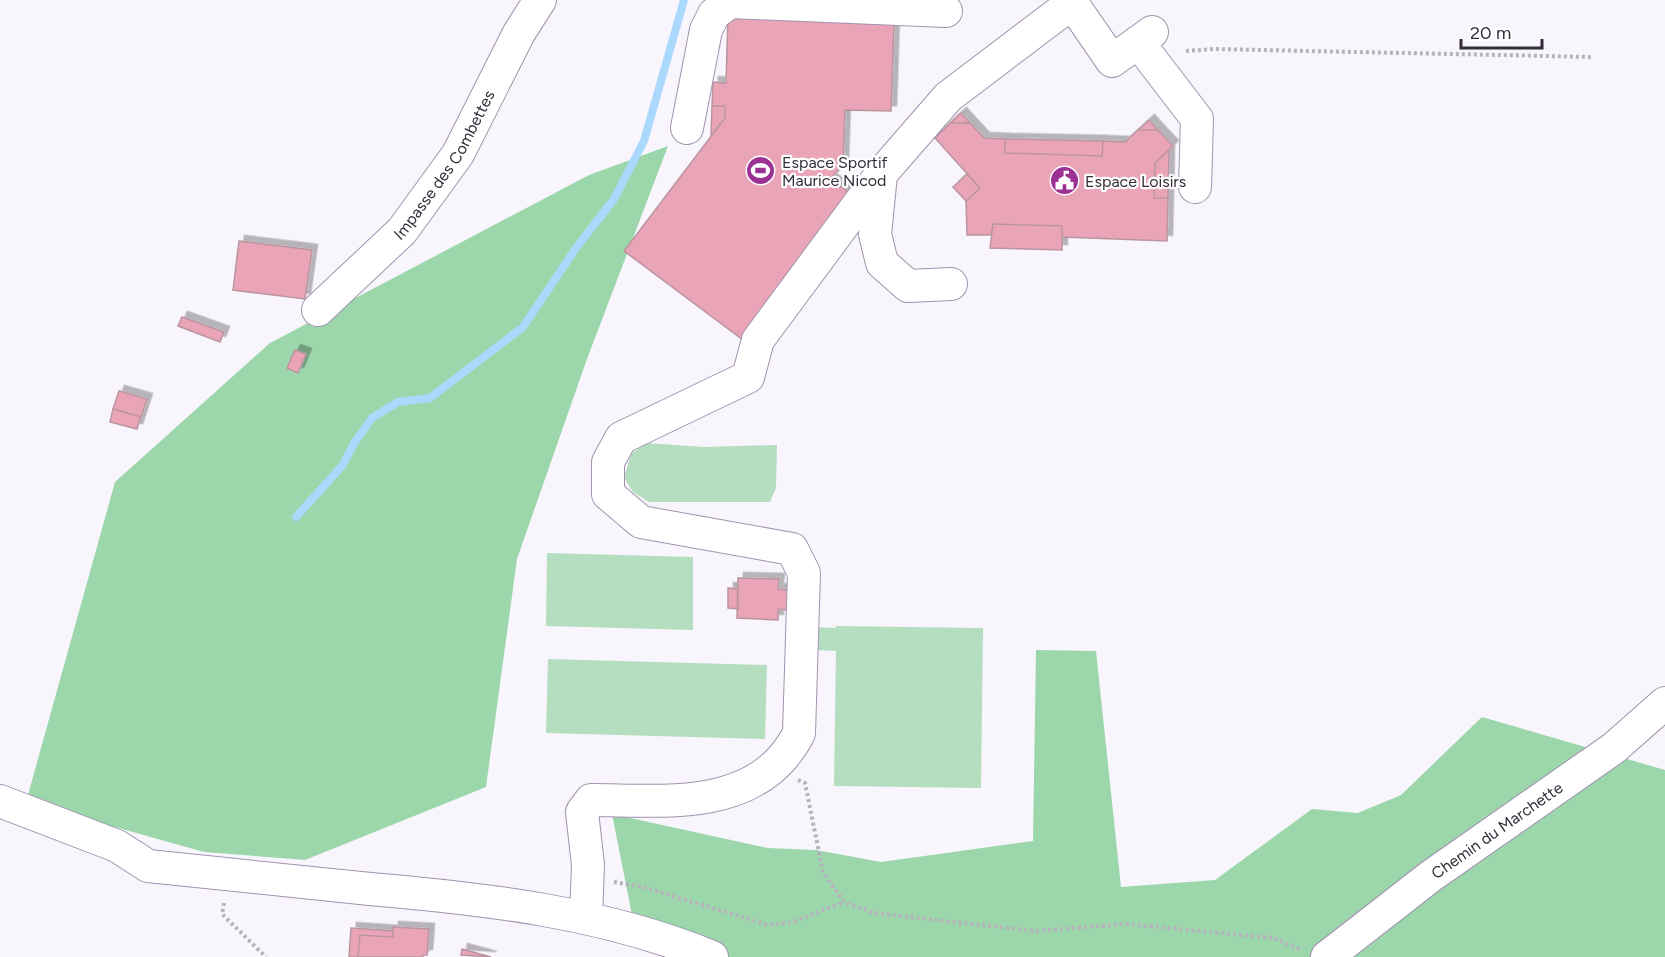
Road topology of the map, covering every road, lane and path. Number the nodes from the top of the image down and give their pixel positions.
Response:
1 (540, 0) edge
2 (1071, 2) edge
3 (946, 11) dead end
4 (1186, 51) dead end
5 (1593, 57) dead end
6 (687, 128) dead end
7 (881, 174) junction
8 (1195, 187) dead end
9 (951, 284) dead end
10 (318, 310) dead end
11 (1665, 703) edge
12 (773, 769) junction
13 (0, 801) edge
14 (227, 875) junction
15 (587, 877) junction
16 (844, 902) junction
17 (586, 918) junction
18 (1317, 955) edge
19 (266, 957) edge
20 (712, 957) edge

1 - 10 street, Impasse des Combettes
2 - 7 street
2 - 8 street
3 - 6 street
4 - 5 path
7 - 9 street
7 - 12 street
11 - 18 street, Chemin du Marchette
12 - 15 street
12 - 16 path
13 - 14 street
14 - 17 street
14 - 19 path
15 - 16 path
15 - 17 street
16 - 18 path
17 - 20 street

